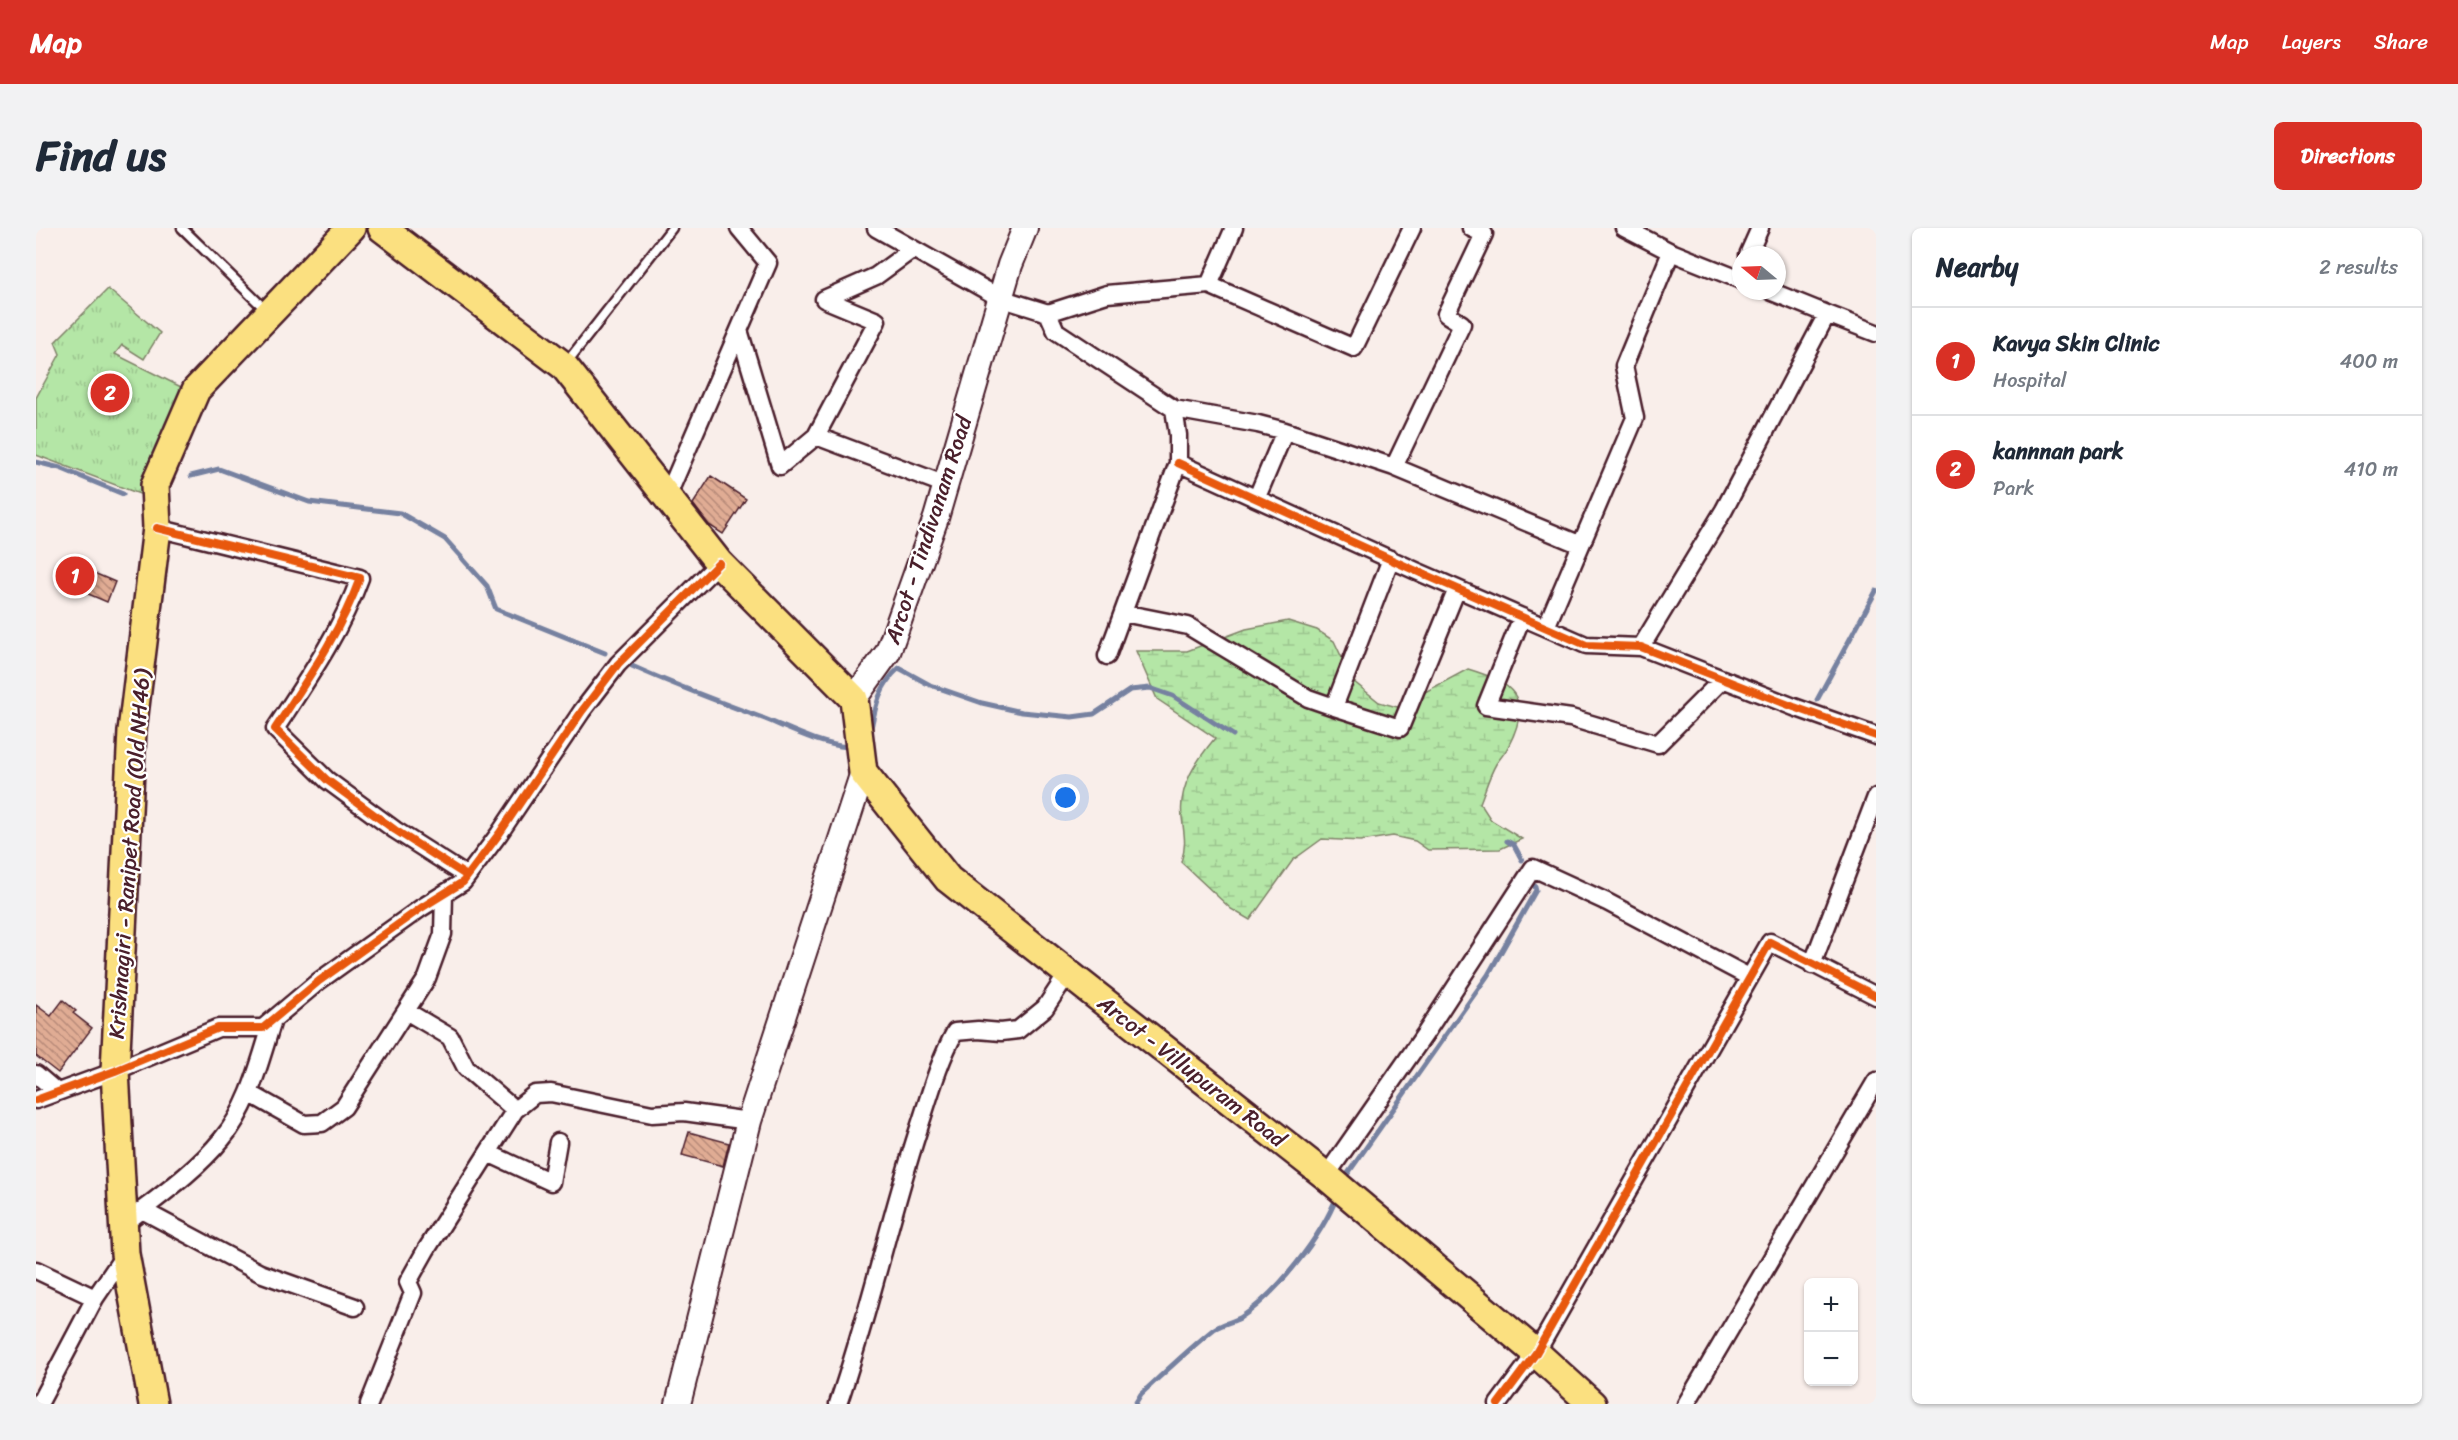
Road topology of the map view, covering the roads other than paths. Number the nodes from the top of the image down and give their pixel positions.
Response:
1 (182, 228) edge
2 (351, 228) edge
3 (382, 228) edge
4 (672, 228) edge
5 (740, 228) edge
6 (876, 228) edge
7 (1025, 228) edge
8 (1234, 228) edge
9 (1412, 228) edge
10 (1624, 228) edge
11 (1760, 228) edge
12 (1481, 230) edge
13 (1752, 246) edge
14 (913, 249) junction
15 (1671, 252) junction
16 (1732, 273) edge
17 (1209, 285) junction
18 (1786, 297) edge
19 (1000, 298) junction
20 (1048, 313) junction
21 (270, 314) junction
22 (1827, 314) junction
23 (739, 330) junction
24 (1876, 333) edge
25 (564, 366) junction
26 (1174, 409) junction
27 (1285, 431) junction
28 (816, 436) junction
29 (1178, 463) junction
30 (1394, 467) junction
31 (946, 485) junction
32 (667, 497) junction
33 (1257, 498) junction
34 (157, 528) junction
35 (1581, 545) junction
36 (1390, 560) junction
37 (719, 563) junction
38 (1456, 589) junction
39 (1123, 613) junction
40 (1522, 617) junction
41 (1546, 627) junction
42 (1641, 647) junction
43 (1107, 656) dead end
44 (1723, 679) junction
45 (854, 699) junction
46 (1334, 707) junction
47 (1876, 736) edge
48 (863, 772) junction
49 (1876, 797) edge
50 (467, 876) junction
51 (444, 894) junction
52 (1812, 965) junction
53 (1068, 973) junction
54 (1749, 977) junction
55 (1876, 996) edge
56 (406, 1011) junction
57 (273, 1020) junction
58 (116, 1071) junction
59 (36, 1074) edge
60 (1876, 1081) edge
61 (57, 1092) junction
62 (249, 1093) junction
63 (36, 1100) edge
64 (514, 1110) junction
65 (749, 1121) junction
66 (558, 1142) dead end
67 (488, 1153) junction
68 (1326, 1176) junction
69 (133, 1217) junction
70 (125, 1254) junction
71 (36, 1270) edge
72 (95, 1298) junction
73 (355, 1307) dead end
74 (1536, 1353) junction
75 (39, 1404) edge
76 (153, 1404) edge
77 (369, 1404) edge
78 (678, 1404) edge
79 (838, 1404) edge
80 (1497, 1404) edge
81 (1592, 1404) edge
82 (1686, 1404) edge

1 - 21 lane
2 - 21 main road, Krishnagiri - Ranipet Road (Old NH46)
3 - 25 main road
4 - 25 lane
5 - 23 street
6 - 14 street
7 - 19 main road, Arcot - Tindivanam Road
8 - 17 street
9 - 17 street
10 - 15 street
11 - 13 street
12 - 30 street
14 - 19 street
14 - 28 street
15 - 16 street
15 - 35 street
17 - 20 street
18 - 22 street
19 - 20 street
19 - 31 main road, Arcot - Tindivanam Road
20 - 26 street
21 - 34 main road, Krishnagiri - Ranipet Road (Old NH46)
22 - 24 street
22 - 42 street
23 - 28 street
23 - 32 street
25 - 32 main road
26 - 27 street
26 - 29 street
27 - 30 street
27 - 33 street
28 - 31 street
29 - 33 street
29 - 39 street
30 - 35 street
31 - 45 main road, Arcot - Tindivanam Road
32 - 37 main road
33 - 36 street
34 - 50 street
34 - 58 main road, Krishnagiri - Ranipet Road (Old NH46)
35 - 41 street
36 - 38 street
36 - 46 street
37 - 45 main road
37 - 50 street
38 - 40 street
38 - 46 street
39 - 43 street
39 - 46 street
40 - 41 street
40 - 44 street
41 - 42 street
42 - 44 street
44 - 47 street
45 - 48 main road
48 - 53 main road, Arcot - Villupuram Road
48 - 65 main road
49 - 52 street
50 - 51 street
51 - 56 street
51 - 57 street
52 - 54 street
52 - 55 street
53 - 68 main road, Arcot - Villupuram Road
53 - 79 street
54 - 68 street
54 - 74 street
56 - 62 street
56 - 64 street
57 - 58 street
57 - 62 street
58 - 61 street
58 - 69 main road, Krishnagiri - Ranipet Road (Old NH46)
59 - 61 street
60 - 82 street
61 - 63 street
62 - 69 street
64 - 65 street
64 - 67 street
65 - 78 main road
66 - 67 street
67 - 77 street
68 - 74 main road, Arcot - Villupuram Road
69 - 70 main road, Krishnagiri - Ranipet Road (Old NH46)
69 - 73 street
70 - 72 street
70 - 76 main road, Krishnagiri - Ranipet Road (Old NH46)
71 - 72 street
72 - 75 street
74 - 80 street
74 - 81 main road, Arcot - Villupuram Road

